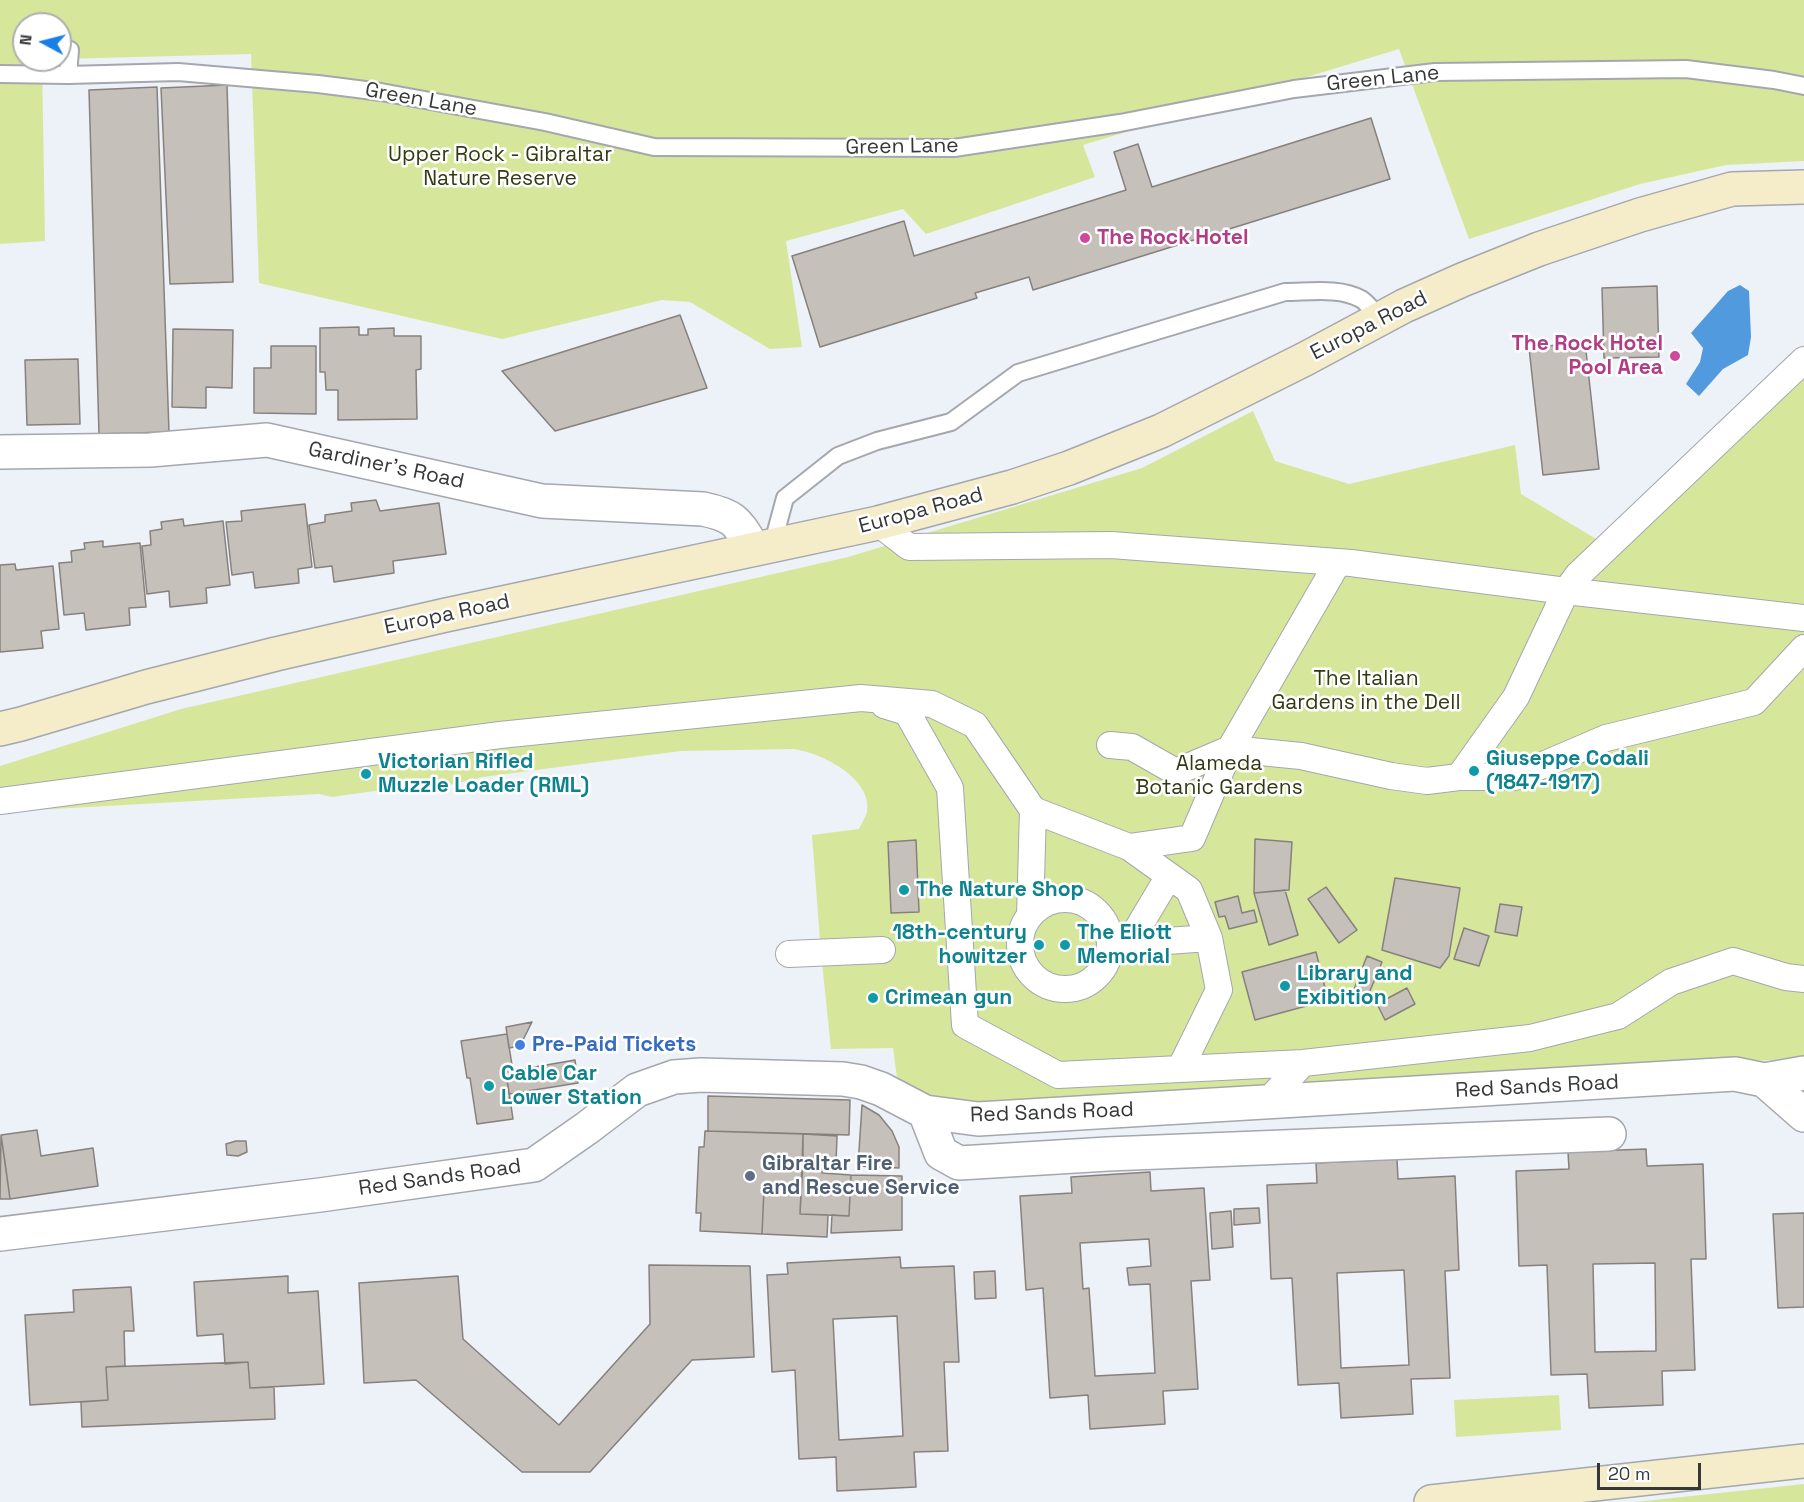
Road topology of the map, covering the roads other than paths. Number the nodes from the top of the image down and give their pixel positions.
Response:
1 (68, 72) edge
2 (0, 74) edge
3 (68, 75) junction
4 (1804, 86) edge
5 (1804, 187) edge
6 (1380, 320) junction
7 (1804, 360) edge
8 (0, 452) edge
9 (878, 523) junction
10 (763, 547) junction
11 (1338, 562) junction
12 (1566, 591) junction
13 (1804, 618) edge
14 (1804, 648) edge
15 (861, 698) junction
16 (7, 730) edge
17 (1110, 745) dead end
18 (1230, 749) junction
19 (1459, 777) junction
20 (0, 801) edge
21 (1033, 810) junction
22 (1129, 847) junction
23 (1169, 876) junction
24 (1030, 916) junction
25 (1209, 938) junction
26 (1120, 944) junction
27 (882, 950) dead end
28 (789, 954) dead end
29 (1804, 979) edge
30 (1303, 1063) junction
31 (1180, 1069) junction
32 (1804, 1073) edge
33 (1764, 1080) junction
34 (1267, 1102) junction
35 (925, 1112) junction
36 (1804, 1115) edge
37 (1609, 1134) dead end
38 (0, 1234) edge
39 (1804, 1461) edge
40 (1431, 1502) edge

1 - 3 lane
2 - 3 lane, Green Lane
3 - 4 lane, Green Lane
5 - 6 main road, Europa Road
6 - 9 main road, Europa Road
6 - 10 lane
7 - 12 street
8 - 10 street, Gardiner's Road
9 - 10 main road, Europa Road
9 - 11 street
10 - 16 main road, Europa Road
11 - 12 street
11 - 18 street
12 - 13 street
12 - 19 street
14 - 19 street
15 - 20 street
15 - 21 street
15 - 31 street
17 - 18 street
18 - 19 street
18 - 22 street
21 - 22 street
21 - 24 street
22 - 23 street
23 - 25 street
23 - 26 street
24 - 26 street
24 - 26 street
25 - 26 street
25 - 31 street
27 - 28 street
29 - 30 street
30 - 31 street
30 - 34 street
32 - 33 street
33 - 34 street, Red Sands Road
33 - 36 street, Red Sands Road
34 - 35 street, Red Sands Road
35 - 37 street
35 - 38 street, Red Sands Road
39 - 40 main road

